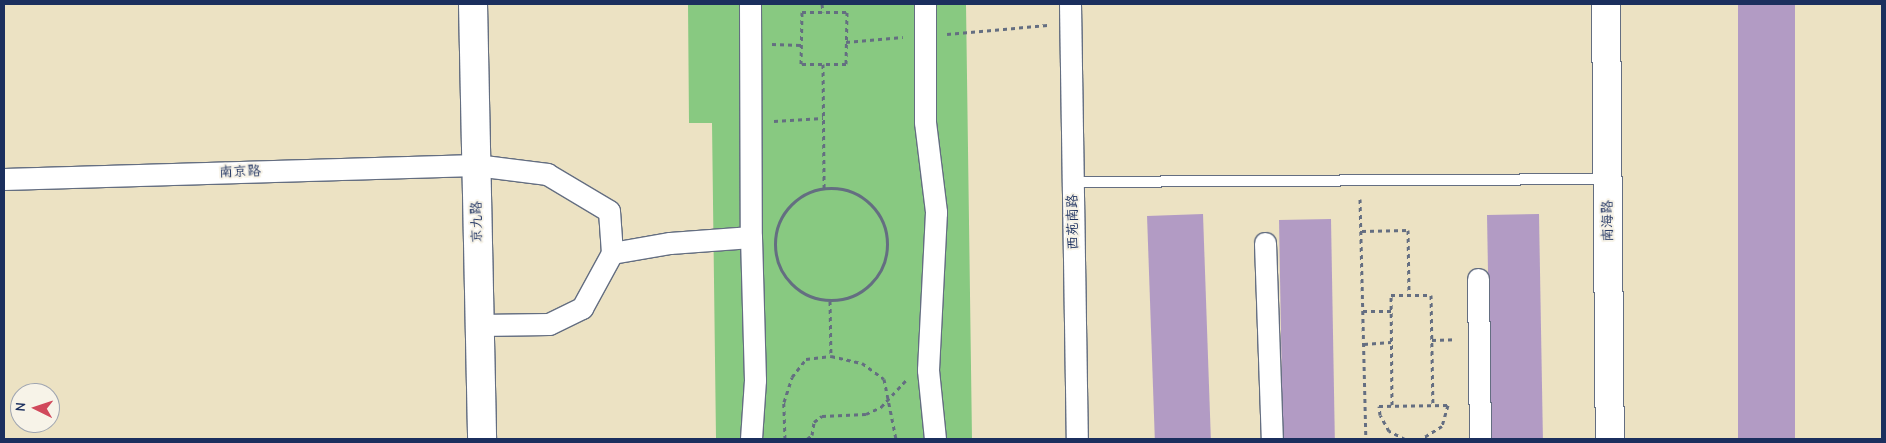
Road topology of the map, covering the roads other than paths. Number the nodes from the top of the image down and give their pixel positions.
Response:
1 (473, 4) edge
2 (750, 4) edge
3 (924, 4) edge
4 (1606, 4) edge
5 (1070, 14) edge
6 (476, 165) junction
7 (4, 179) edge
8 (1608, 179) junction
9 (1073, 182) junction
10 (751, 238) junction
11 (1265, 243) dead end
12 (612, 253) junction
13 (1478, 279) dead end
14 (479, 325) junction
15 (482, 439) edge
16 (751, 439) edge
17 (934, 439) edge
18 (1078, 439) edge
19 (1272, 439) edge
20 (1480, 439) edge
21 (1610, 439) edge

1 - 6 main road, 京九路
2 - 10 street
3 - 17 street
4 - 8 main road, 南海路
5 - 9 street, 西苑南路
6 - 7 street, 南京路
6 - 12 street, 南京路
6 - 14 main road, 京九路
8 - 9 lane
8 - 21 main road, 南海路
9 - 18 street, 西苑南路
10 - 12 street
10 - 16 street
11 - 19 street
12 - 14 street
13 - 20 street
14 - 15 main road, 京九路

